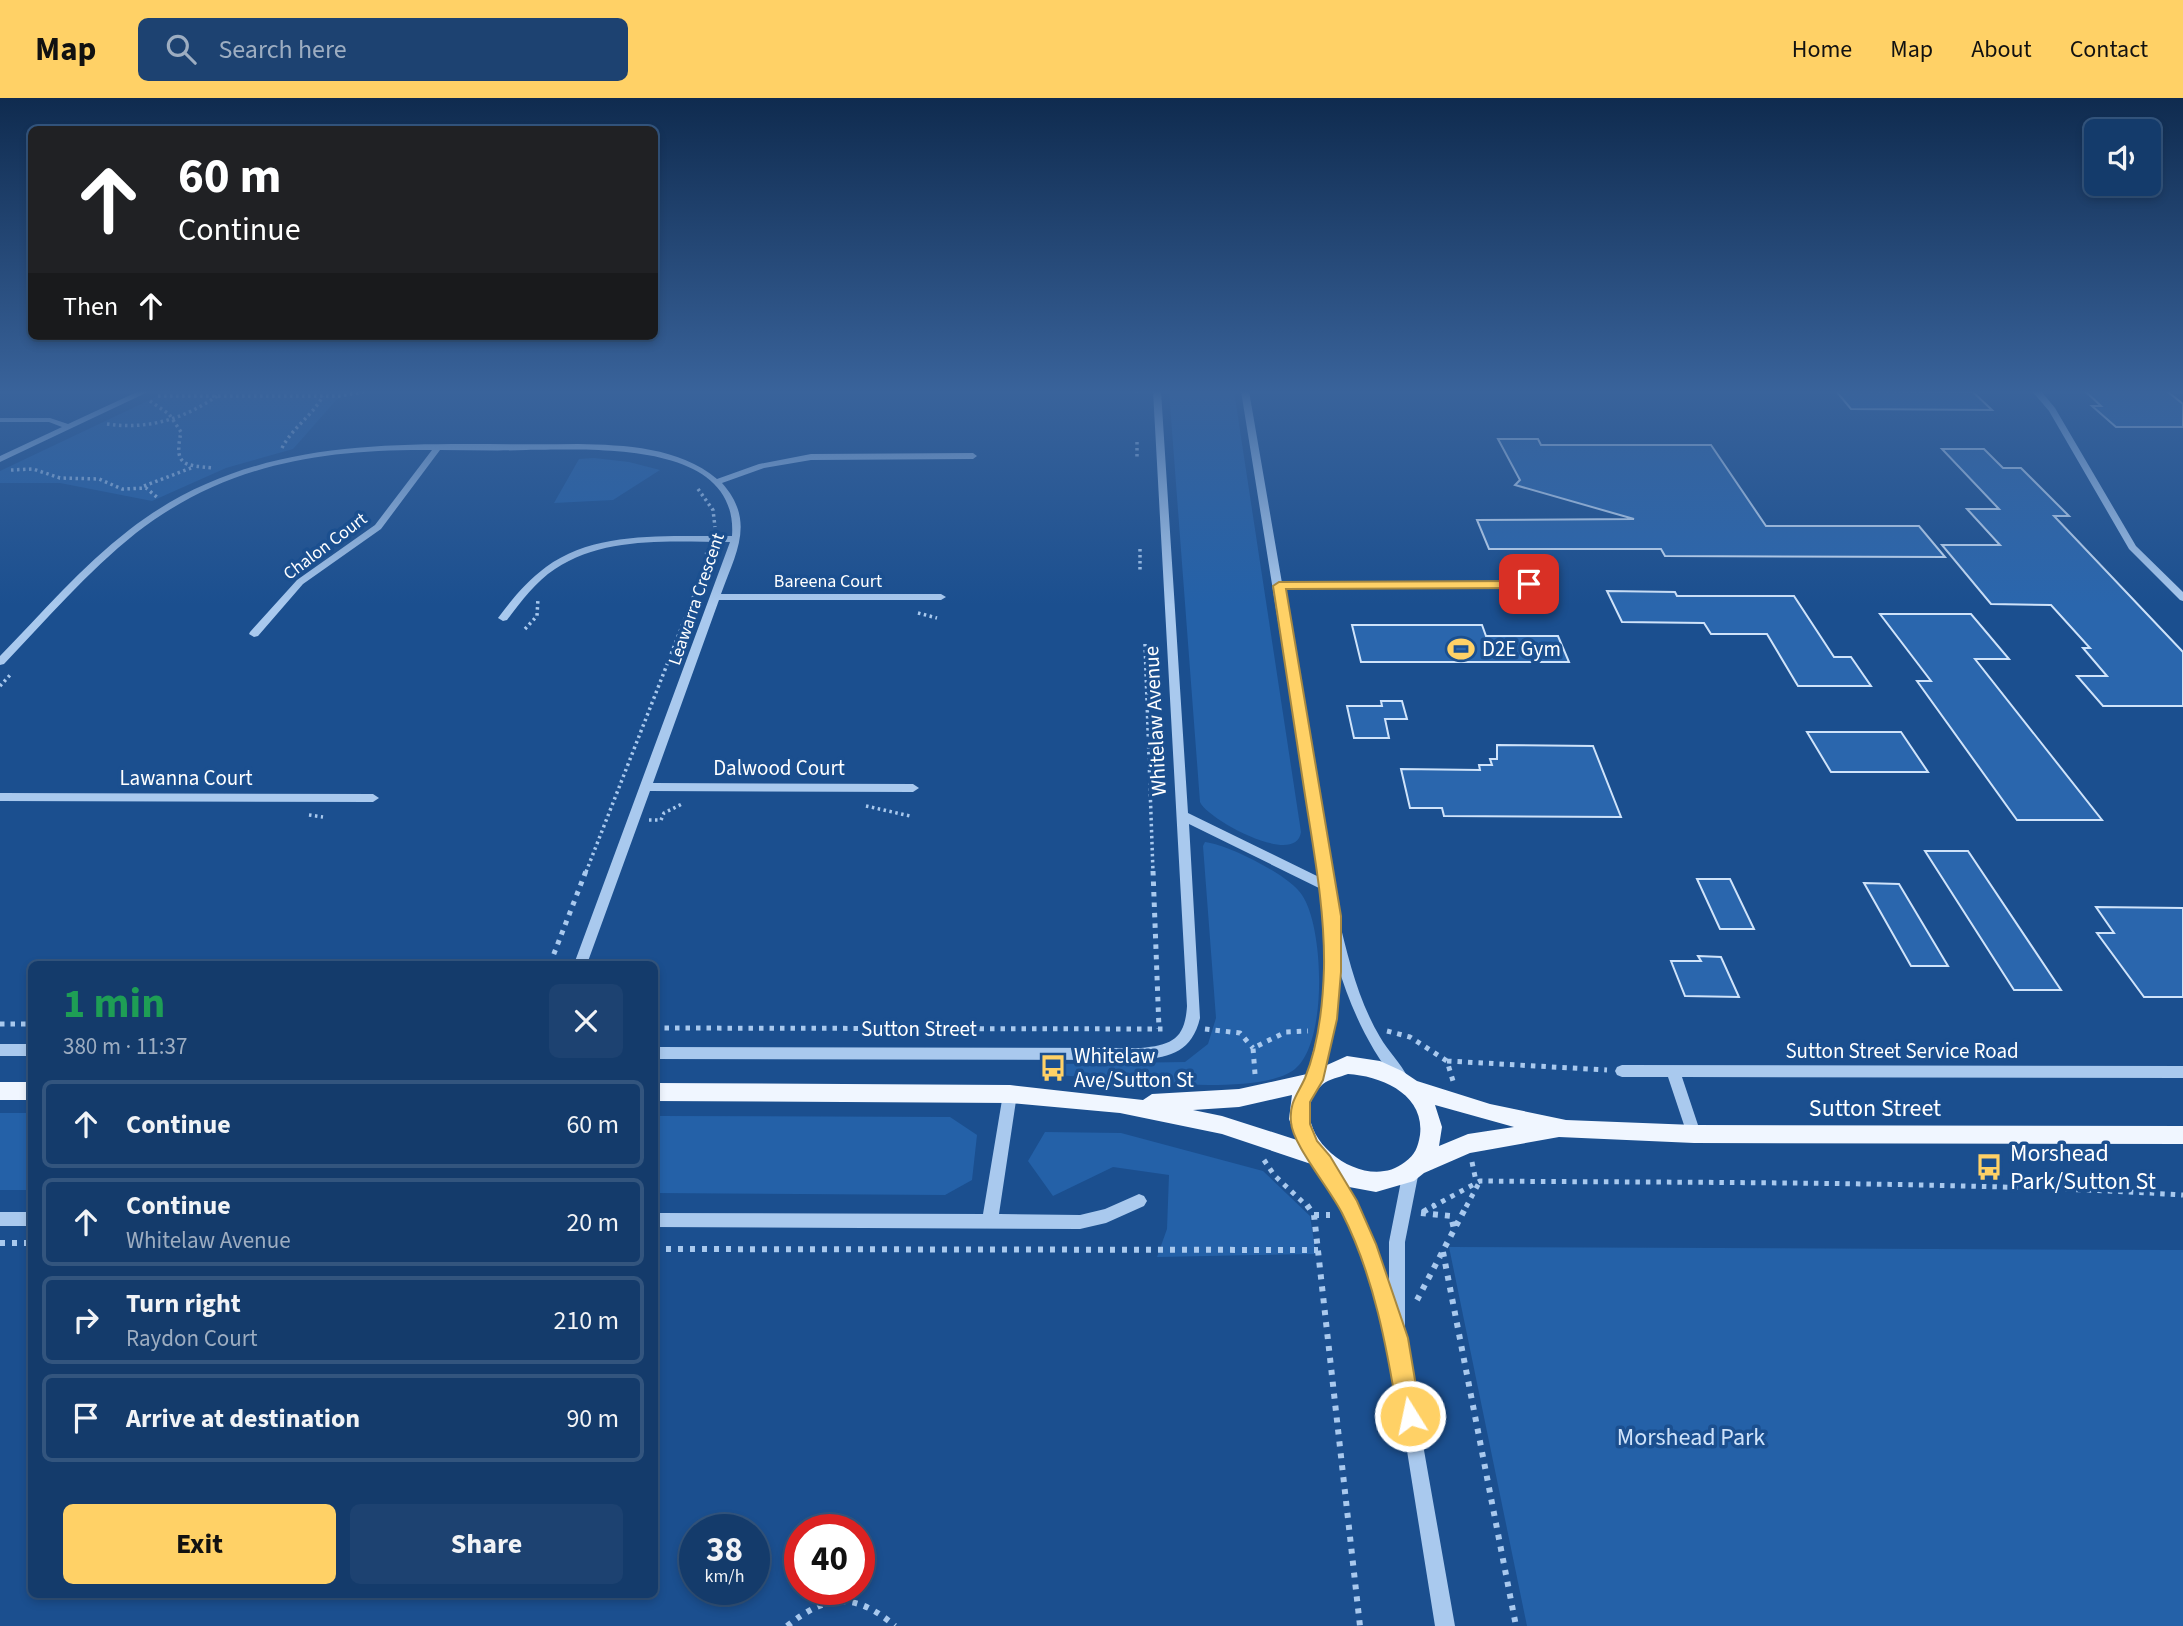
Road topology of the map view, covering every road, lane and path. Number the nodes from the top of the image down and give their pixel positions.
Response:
1 (184, 462) edge
2 (281, 462) edge
3 (427, 462) edge
4 (681, 462) edge
5 (780, 462) edge
6 (1161, 462) edge
7 (1257, 462) edge
8 (2083, 462) edge
9 (193, 467) junction
10 (9, 471) dead end
11 (234, 476) junction
12 (716, 482) junction
13 (695, 486) dead end
14 (140, 487) junction
15 (161, 499) dead end
16 (736, 539) junction
17 (710, 540) junction
18 (1140, 549) dead end
19 (1140, 572) dead end
20 (1529, 584) dead end
21 (1279, 586) junction
22 (541, 593) dead end
23 (716, 597) junction
24 (941, 597) dead end
25 (2183, 598) edge
26 (503, 618) dead end
27 (525, 629) dead end
28 (254, 634) dead end
29 (1145, 644) dead end
30 (0, 662) edge
31 (18, 667) dead end
32 (0, 686) edge
33 (646, 787) junction
34 (913, 788) dead end
35 (0, 797) edge
36 (373, 798) dead end
37 (693, 804) dead end
38 (858, 806) dead end
39 (1182, 815) junction
40 (910, 816) dead end
41 (606, 820) junction
42 (634, 820) junction
43 (1328, 887) junction
44 (1332, 916) junction
45 (551, 961) edge
46 (582, 961) edge
47 (0, 1024) edge
48 (28, 1024) edge
49 (658, 1028) edge
50 (1325, 1031) junction
51 (1369, 1032) junction
52 (1182, 1044) joint
53 (0, 1049) edge
54 (28, 1050) edge
55 (658, 1053) edge
56 (1447, 1061) junction
57 (1622, 1071) joint
58 (1673, 1071) junction
59 (2183, 1072) edge
60 (1312, 1081) junction
61 (1408, 1085) junction
62 (0, 1091) edge
63 (28, 1091) edge
64 (658, 1092) edge
65 (1010, 1094) junction
66 (1256, 1095) junction
67 (1120, 1104) junction
68 (1458, 1104) junction
69 (1566, 1129) junction
70 (1694, 1134) junction
71 (2183, 1135) edge
72 (1261, 1136) junction
73 (1468, 1144) junction
74 (1321, 1160) junction
75 (1414, 1169) junction
76 (1478, 1181) junction
77 (2183, 1195) edge
78 (1139, 1201) dead end
79 (1420, 1213) dead end
80 (0, 1219) edge
81 (28, 1219) edge
82 (658, 1220) edge
83 (990, 1221) junction
84 (1454, 1232) junction
85 (0, 1243) edge
86 (28, 1243) edge
87 (658, 1249) edge
88 (1318, 1250) junction
89 (1443, 1252) junction
90 (1397, 1338) junction
91 (787, 1626) edge
92 (895, 1626) edge
93 (1360, 1626) edge
94 (1445, 1626) edge
95 (1516, 1626) edge

1 - 9 path
2 - 11 street, Leawarra Crescent
3 - 28 street, Chalon Court
4 - 12 street, Leawarra Crescent
5 - 12 street
6 - 39 street, Whitelaw Avenue
7 - 21 street
8 - 25 street
9 - 11 path
9 - 14 path
10 - 14 path
11 - 30 street, Leawarra Crescent
12 - 16 street, Leawarra Crescent
13 - 17 path
14 - 15 path
16 - 17 street
16 - 23 street, Leawarra Crescent
17 - 26 street
17 - 41 path
18 - 19 path
20 - 21 street
21 - 43 street
22 - 27 path
23 - 24 street, Bareena Court
23 - 33 street, Leawarra Crescent
29 - 49 path
31 - 32 path
33 - 34 street, Dalwood Court
33 - 42 street, Leawarra Crescent
35 - 36 street, Lawanna Court
37 - 42 path
38 - 40 path
39 - 43 street
39 - 52 street, Whitelaw Avenue
41 - 42 path
41 - 45 path
42 - 46 street, Leawarra Crescent
43 - 44 street
44 - 50 street
44 - 51 street
47 - 48 path
50 - 60 street
50 - 66 path
51 - 56 path
51 - 61 street
52 - 55 street, Sutton Street
53 - 54 street
56 - 57 path
56 - 68 path
57 - 58 street, Sutton Street Service Road
58 - 59 street, Sutton Street Service Road
58 - 70 street
60 - 61 main road
60 - 66 main road
60 - 74 main road
61 - 68 main road, Sutton Street
61 - 75 main road
62 - 63 main road
64 - 65 main road
65 - 67 main road
65 - 83 street
66 - 67 main road
67 - 72 main road
68 - 69 main road, Sutton Street
69 - 70 main road, Sutton Street
69 - 73 main road, Sutton Street
70 - 71 main road, Sutton Street
72 - 74 main road
72 - 88 path
73 - 75 main road, Sutton Street
73 - 76 path
74 - 75 main road
74 - 90 street
75 - 90 street
76 - 77 path
76 - 84 path
78 - 83 street
79 - 84 path
80 - 81 street
82 - 83 street
84 - 89 path
85 - 86 path
87 - 88 path
88 - 93 path
89 - 90 path
89 - 95 path
90 - 94 street
91 - 92 path

